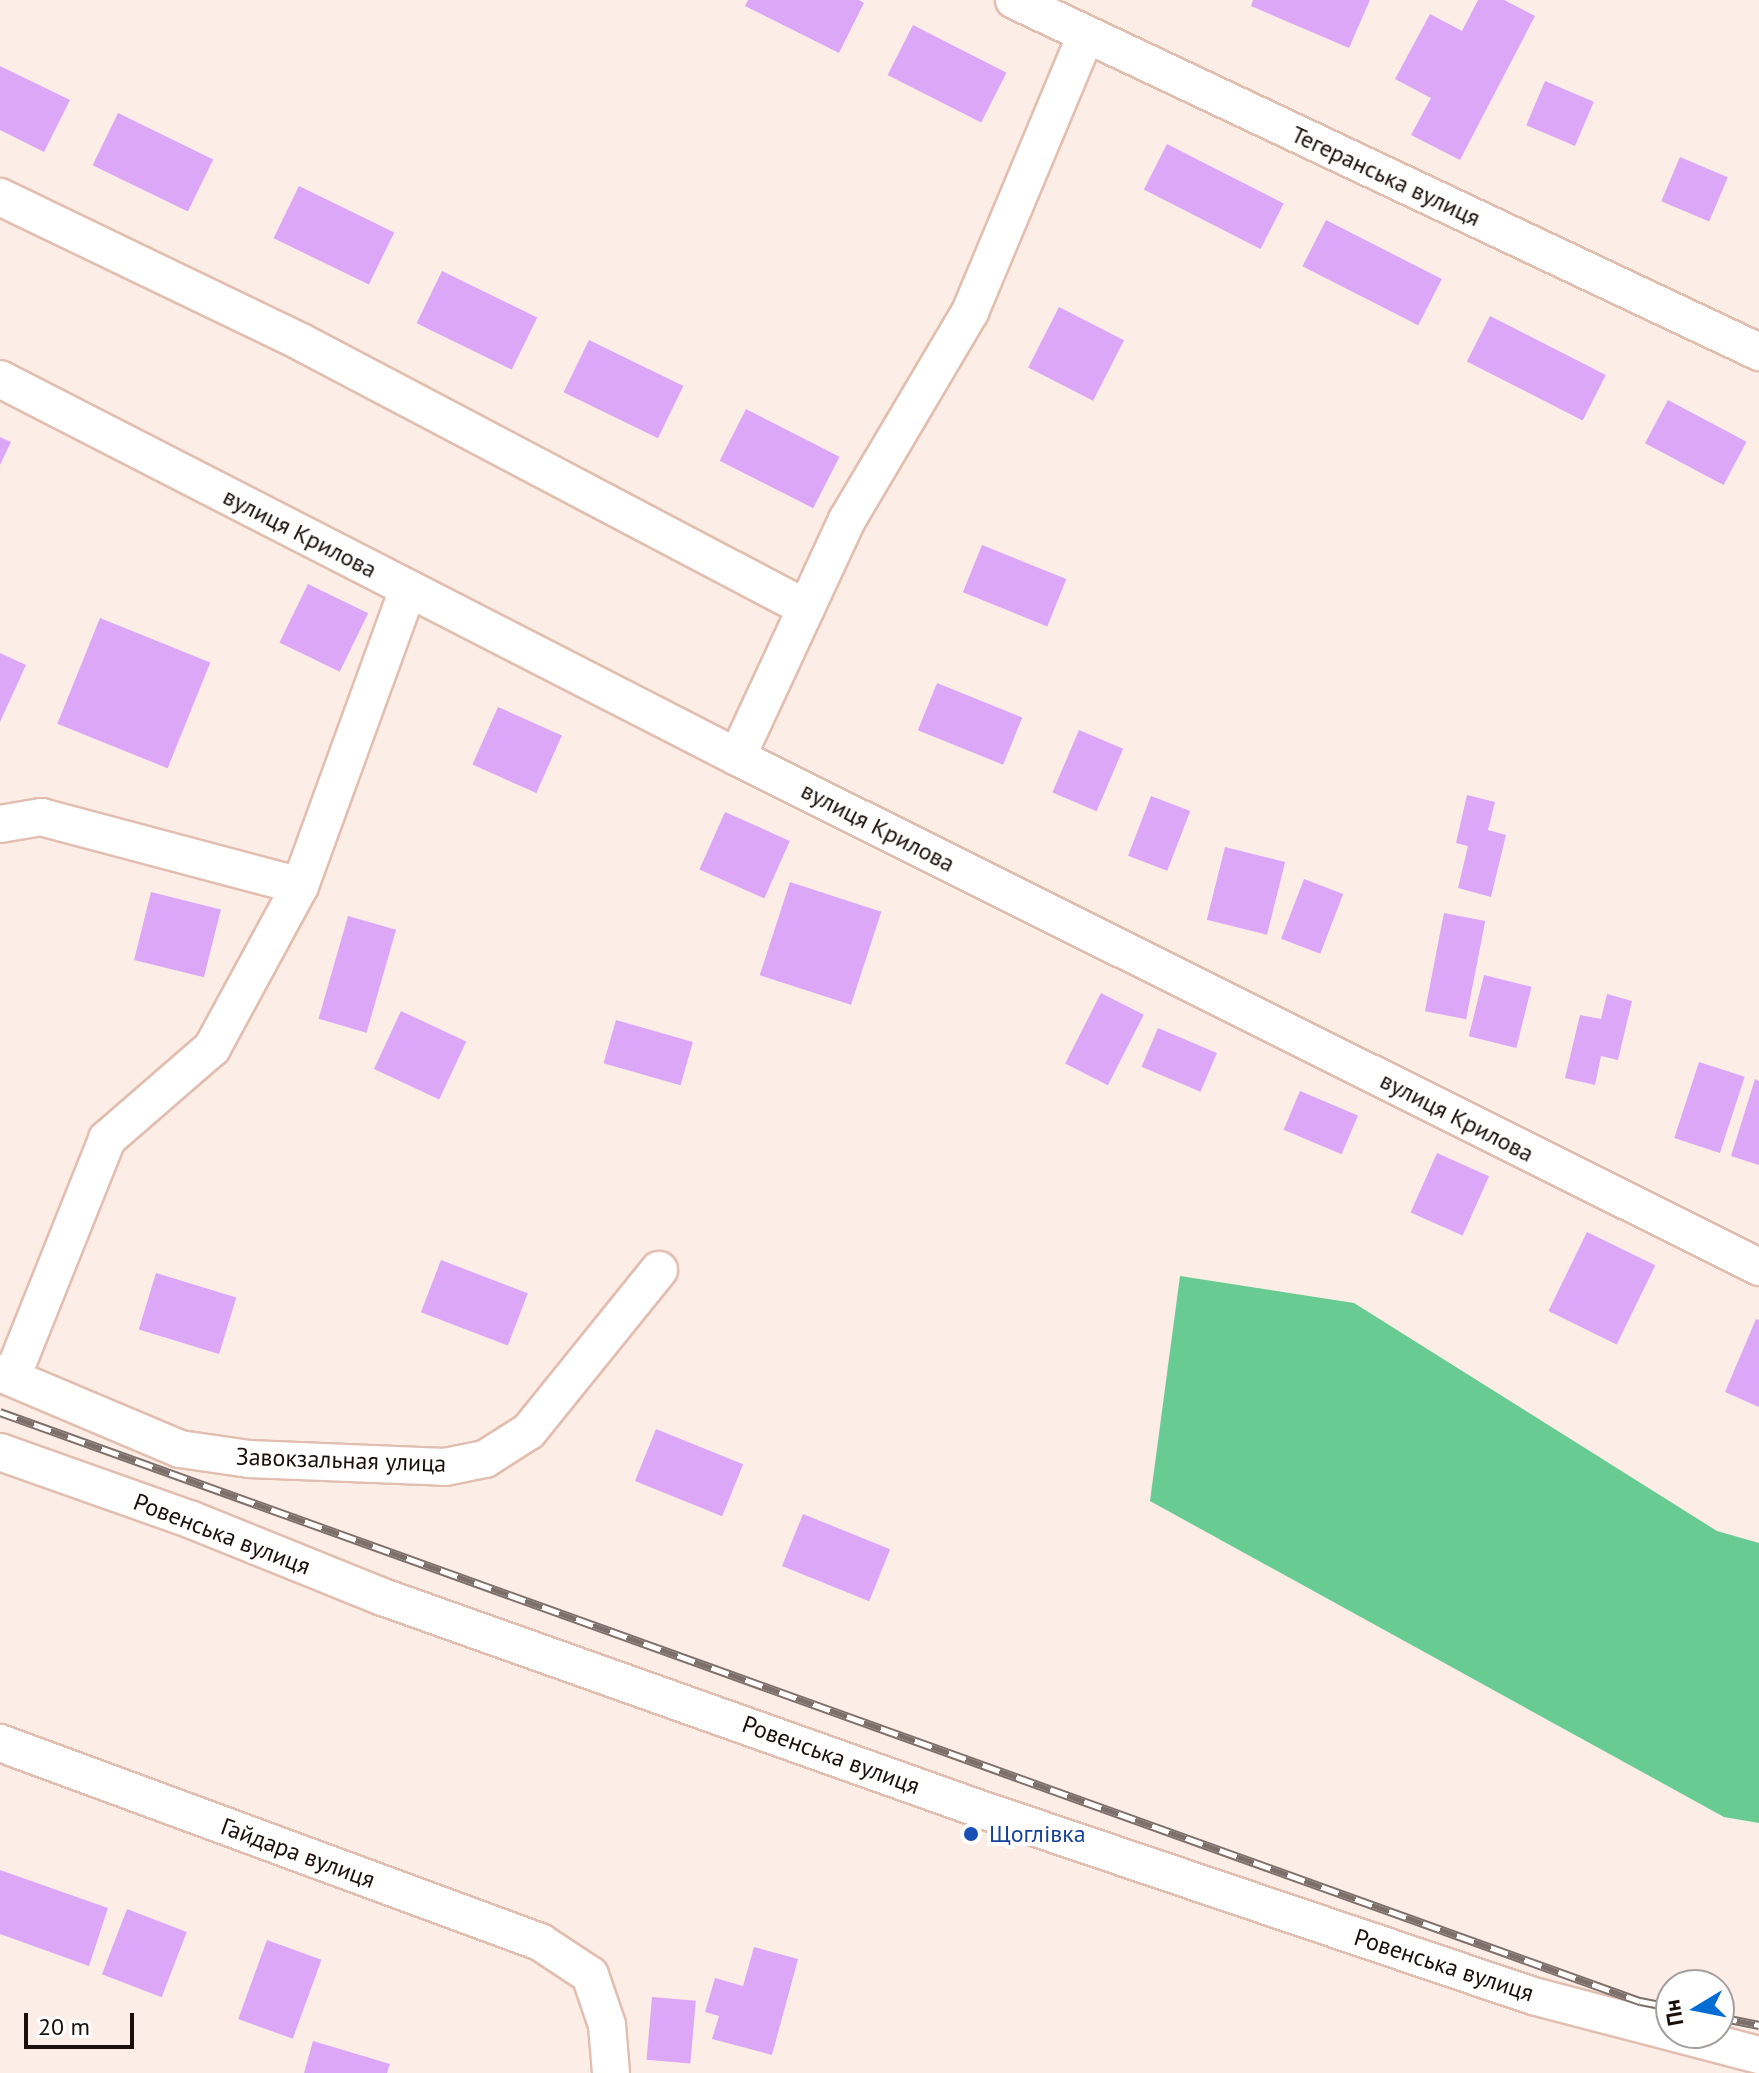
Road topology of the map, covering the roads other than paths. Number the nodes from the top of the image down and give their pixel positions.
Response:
1 (1014, 0) edge
2 (1086, 35) junction
3 (0, 197) edge
4 (1759, 352) edge
5 (0, 379) edge
6 (408, 589) junction
7 (806, 608) junction
8 (737, 757) junction
9 (0, 824) edge
10 (300, 886) junction
11 (1759, 1267) edge
12 (659, 1270) dead end
13 (6, 1375) edge
14 (0, 1452) edge
15 (0, 1743) edge
16 (1655, 2027) edge
17 (1735, 2049) edge
18 (1759, 2055) edge
19 (611, 2073) edge

1 - 2 street, Тегеранська вулиця
2 - 4 street, Тегеранська вулиця
2 - 7 street
3 - 7 street
5 - 6 street, вулиця Крилова
6 - 8 street, вулиця Крилова
6 - 10 street
7 - 8 street
8 - 11 street, вулиця Крилова
9 - 10 street
10 - 13 street
12 - 13 street, Завокзальная улица
14 - 16 street, Ровенська вулиця
15 - 19 street, Гайдара вулиця
17 - 18 street, Ровенська вулиця

